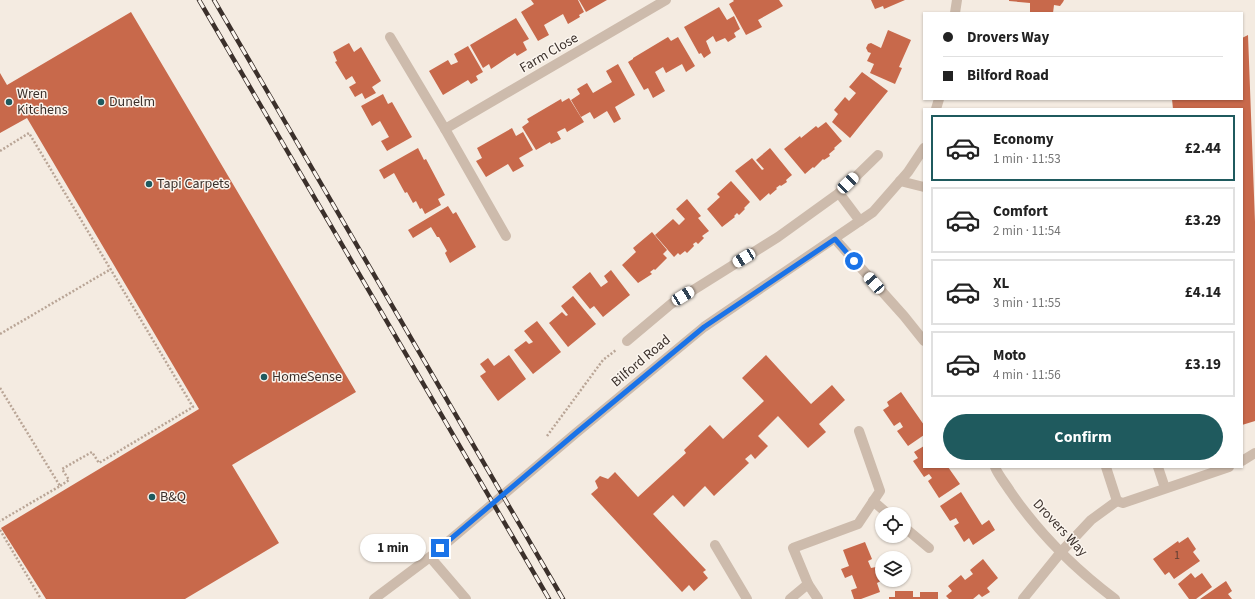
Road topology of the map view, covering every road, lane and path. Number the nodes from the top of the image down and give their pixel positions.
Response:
1 (666, 0) edge
2 (957, 0) edge
3 (955, 12) edge
4 (390, 37) dead end
5 (445, 129) junction
6 (923, 150) edge
7 (0, 151) edge
8 (878, 155) dead end
9 (900, 181) junction
10 (923, 187) edge
11 (839, 193) junction
12 (860, 221) junction
13 (506, 236) dead end
14 (835, 239) junction
15 (111, 269) junction
16 (0, 334) edge
17 (923, 340) edge
18 (627, 341) joint
19 (0, 388) edge
20 (859, 431) dead end
21 (545, 442) dead end
22 (1255, 453) edge
23 (1243, 460) edge
24 (996, 468) edge
25 (1106, 468) edge
26 (1158, 468) edge
27 (1225, 468) edge
28 (60, 486) junction
29 (1165, 488) junction
30 (1117, 501) junction
31 (873, 502) junction
32 (879, 507) edge
33 (0, 521) edge
34 (0, 530) edge
35 (911, 534) edge
36 (715, 545) dead end
37 (929, 548) dead end
38 (1061, 552) junction
39 (430, 557) junction
40 (808, 584) junction
41 (41, 599) edge
42 (374, 599) edge
43 (466, 599) edge
44 (747, 599) edge
45 (790, 599) edge
46 (818, 599) edge
47 (1023, 599) edge
48 (1115, 599) edge

1 - 5 street, Farm Close
2 - 3 street
4 - 5 street
5 - 13 street
6 - 9 street, Bilford Road
7 - 15 path
8 - 11 street
9 - 10 street
9 - 12 street, Bilford Road
11 - 12 street
11 - 18 street
12 - 14 street, Bilford Road
14 - 17 street
14 - 39 street, Bilford Road
15 - 16 path
15 - 28 path
18 - 21 path
19 - 28 path
20 - 31 street
22 - 23 street
24 - 38 street, Drovers Way
25 - 30 street
26 - 29 street
27 - 29 street
28 - 33 path
29 - 30 street
30 - 38 street
31 - 32 street
31 - 40 street
34 - 41 path
35 - 37 street
36 - 44 street
38 - 47 street
38 - 48 street, Drovers Way
39 - 42 street, Bilford Road
39 - 43 street
40 - 45 street
40 - 46 street

